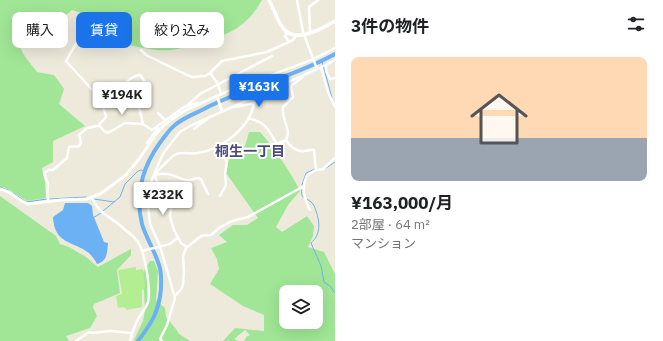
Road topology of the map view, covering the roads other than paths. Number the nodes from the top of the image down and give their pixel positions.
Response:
1 (269, 0) edge
2 (297, 0) edge
3 (318, 0) edge
4 (335, 21) edge
5 (310, 32) junction
6 (288, 33) junction
7 (304, 34) junction
8 (296, 36) junction
9 (289, 42) junction
10 (76, 44) edge
11 (335, 48) edge
12 (141, 50) dead end
13 (267, 52) junction
14 (272, 56) dead end
15 (267, 58) junction
16 (314, 60) junction
17 (335, 60) edge
18 (326, 65) junction
19 (321, 67) junction
20 (317, 68) junction
21 (210, 73) junction
22 (304, 75) junction
23 (335, 78) edge
24 (218, 84) junction
25 (124, 85) junction
26 (276, 87) junction
27 (222, 94) junction
28 (217, 97) junction
29 (139, 101) junction
30 (254, 103) junction
31 (105, 104) junction
32 (200, 104) junction
33 (187, 106) junction
34 (335, 107) edge
35 (229, 108) junction
36 (222, 110) junction
37 (158, 113) dead end
38 (213, 114) junction
39 (248, 118) junction
40 (165, 120) junction
41 (143, 124) junction
42 (160, 124) junction
43 (99, 125) junction
44 (194, 129) dead end
45 (286, 140) junction
46 (149, 144) junction
47 (215, 147) junction
48 (335, 158) edge
49 (316, 170) junction
50 (154, 175) junction
51 (304, 186) junction
52 (0, 189) edge
53 (208, 194) dead end
54 (220, 196) dead end
55 (92, 198) junction
56 (49, 202) junction
57 (310, 210) dead end
58 (178, 237) junction
59 (159, 246) junction
60 (187, 247) junction
61 (142, 251) junction
62 (174, 297) junction
63 (133, 333) junction
64 (76, 341) edge
65 (130, 341) edge
66 (162, 341) edge

1 - 6 main road
2 - 7 street
3 - 5 street
4 - 5 main road
5 - 7 main road
6 - 8 main road
6 - 9 street
7 - 8 main road
7 - 16 street
8 - 9 street
9 - 13 street
10 - 31 street
11 - 16 street
12 - 21 street
13 - 15 street
13 - 21 street
14 - 15 street
15 - 24 street
16 - 20 street
16 - 27 street
17 - 18 street
18 - 19 street
18 - 23 street
19 - 20 street
19 - 34 street
20 - 22 street
21 - 24 street
22 - 26 street
22 - 45 street
24 - 27 street
24 - 33 street
25 - 29 street
25 - 29 street
25 - 31 street
26 - 30 street
26 - 35 street
27 - 28 street
28 - 32 street
28 - 36 street
29 - 41 street
30 - 35 street
30 - 39 street
31 - 43 street
32 - 33 street
32 - 46 street
33 - 40 street
35 - 36 street
36 - 38 street
37 - 40 street
38 - 44 street
38 - 50 street
39 - 45 street
39 - 47 street
40 - 42 street
41 - 42 street
41 - 43 street
42 - 46 street
43 - 56 street
45 - 49 street
46 - 55 street
47 - 50 street
47 - 54 street
48 - 49 street
49 - 51 street
50 - 53 street
50 - 58 street
50 - 59 street
51 - 57 street
51 - 60 street
52 - 56 street
55 - 56 street
55 - 61 street
58 - 59 street
58 - 60 street
59 - 61 street
59 - 62 street
60 - 62 street
61 - 63 street
62 - 66 street
63 - 64 street
63 - 65 street

